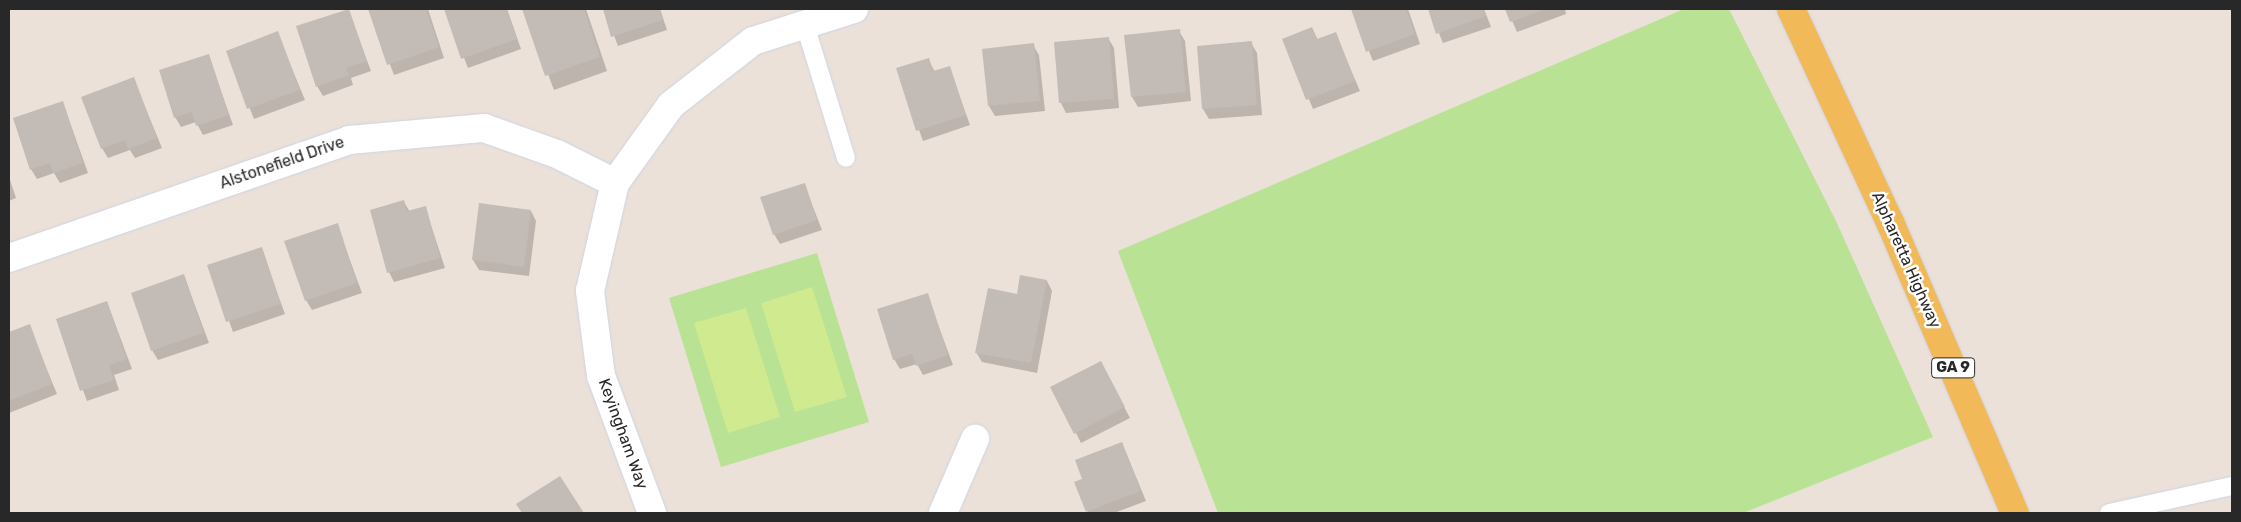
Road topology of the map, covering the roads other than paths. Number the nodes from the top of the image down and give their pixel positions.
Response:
1 (854, 9) edge
2 (1791, 9) edge
3 (1800, 22) edge
4 (804, 25) junction
5 (846, 158) dead end
6 (615, 183) junction
7 (9, 258) edge
8 (975, 439) dead end
9 (2232, 486) edge
10 (652, 513) edge
11 (943, 513) edge
12 (2015, 513) edge
13 (2109, 513) edge

1 - 4 street, Keyingham Way
2 - 3 main road, Alpharetta Highway / GA 9
3 - 12 main road, Alpharetta Highway / GA 9
4 - 5 lane
4 - 6 street, Keyingham Way
6 - 7 street, Alstonefield Drive
6 - 10 street, Keyingham Way
8 - 11 street
9 - 13 lane

